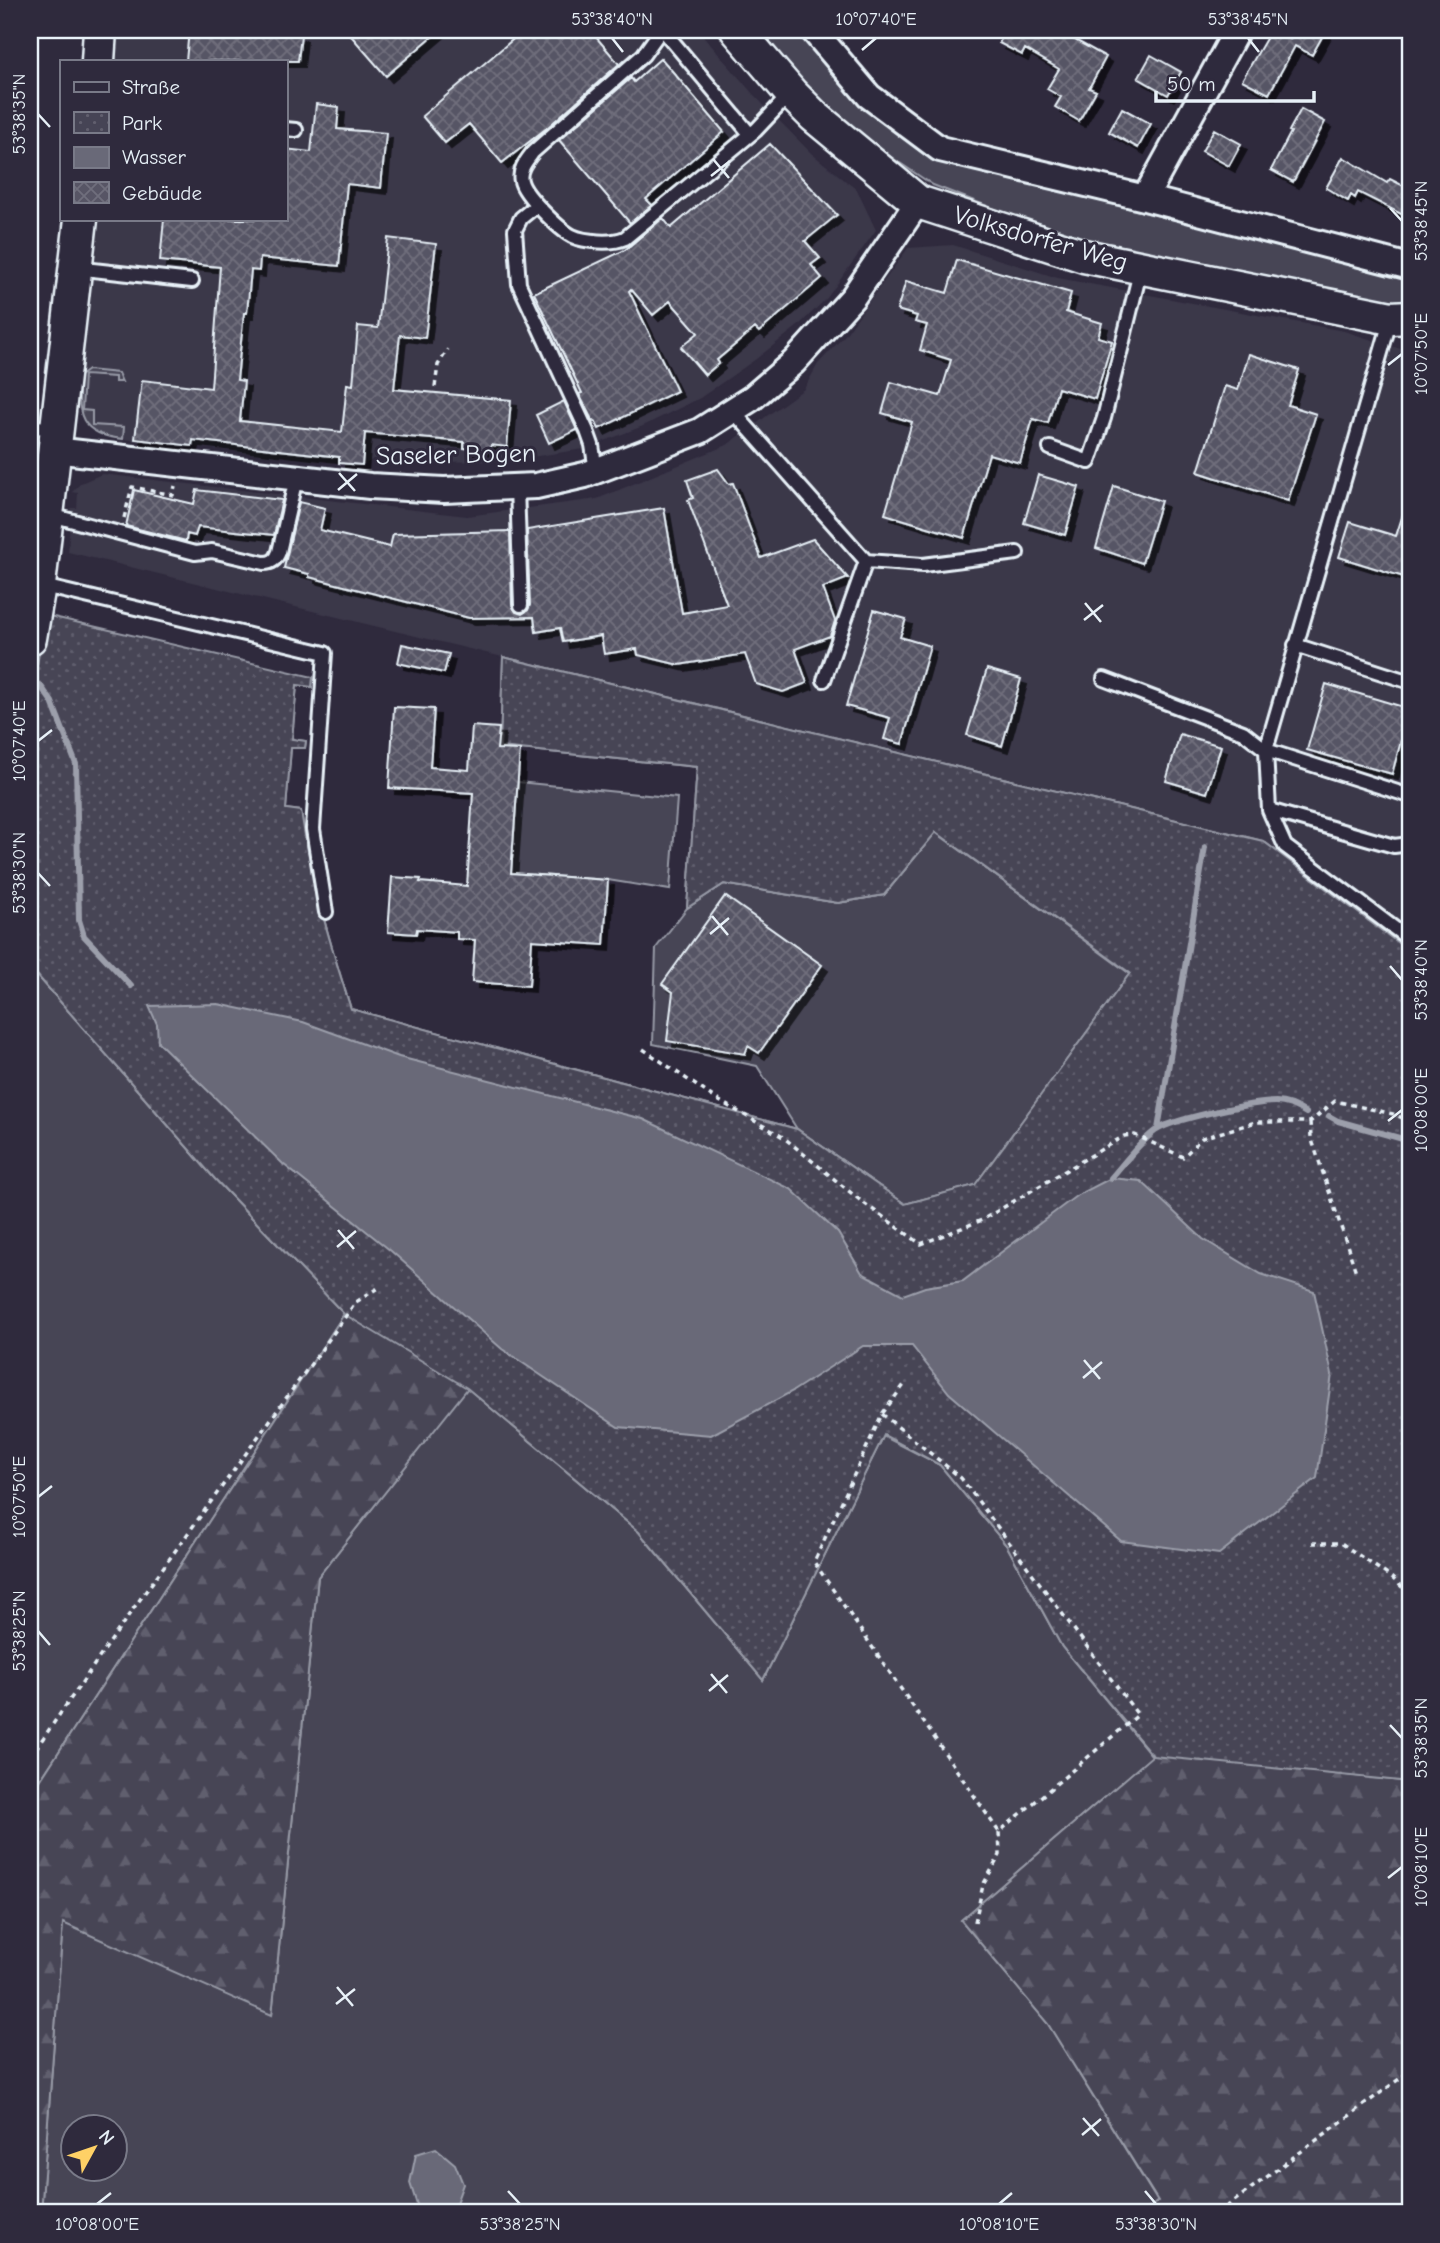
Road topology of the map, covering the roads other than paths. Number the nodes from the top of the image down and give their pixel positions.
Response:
1 (100, 30) edge
2 (662, 30) edge
3 (737, 30) edge
4 (813, 30) edge
5 (1237, 30) edge
6 (98, 60) edge
7 (791, 93) junction
8 (750, 134) junction
9 (1145, 198) junction
10 (918, 202) junction
11 (537, 205) junction
12 (80, 220) edge
13 (1410, 267) edge
14 (75, 268) junction
15 (1142, 268) junction
16 (192, 281) dead end
17 (1401, 318) edge
18 (732, 410) junction
19 (47, 435) edge
20 (1050, 449) dead end
21 (596, 471) junction
22 (296, 478) junction
23 (517, 487) junction
24 (47, 514) junction
25 (1017, 553) dead end
26 (866, 561) junction
27 (39, 585) junction
28 (521, 605) dead end
29 (30, 638) edge
30 (1295, 645) junction
31 (1104, 679) dead end
32 (824, 680) dead end
33 (1410, 682) edge
34 (1266, 750) junction
35 (1410, 796) edge
36 (1269, 810) junction
37 (1410, 844) edge
38 (326, 912) dead end
39 (1410, 940) edge

1 - 6 street
2 - 8 lane
2 - 11 lane
3 - 7 street, Volksdorfer Weg
4 - 9 street
5 - 9 street
7 - 8 lane
7 - 10 street, Volksdorfer Weg
8 - 11 lane
9 - 13 street
10 - 15 street, Volksdorfer Weg
10 - 18 street, Saseler Bogen
11 - 21 lane
12 - 14 street
14 - 16 lane
14 - 19 street
15 - 17 street, Volksdorfer Weg
15 - 20 lane
17 - 30 lane
18 - 21 street, Saseler Bogen
18 - 26 lane
19 - 22 street, Saseler Bogen
19 - 24 street
21 - 23 street, Saseler Bogen
22 - 23 street, Saseler Bogen
22 - 24 lane
23 - 28 lane
24 - 27 street
25 - 26 lane
26 - 32 lane
27 - 29 street
27 - 38 lane
30 - 33 lane
30 - 34 lane
31 - 34 lane
34 - 35 lane
34 - 36 lane
36 - 37 lane
36 - 39 lane

